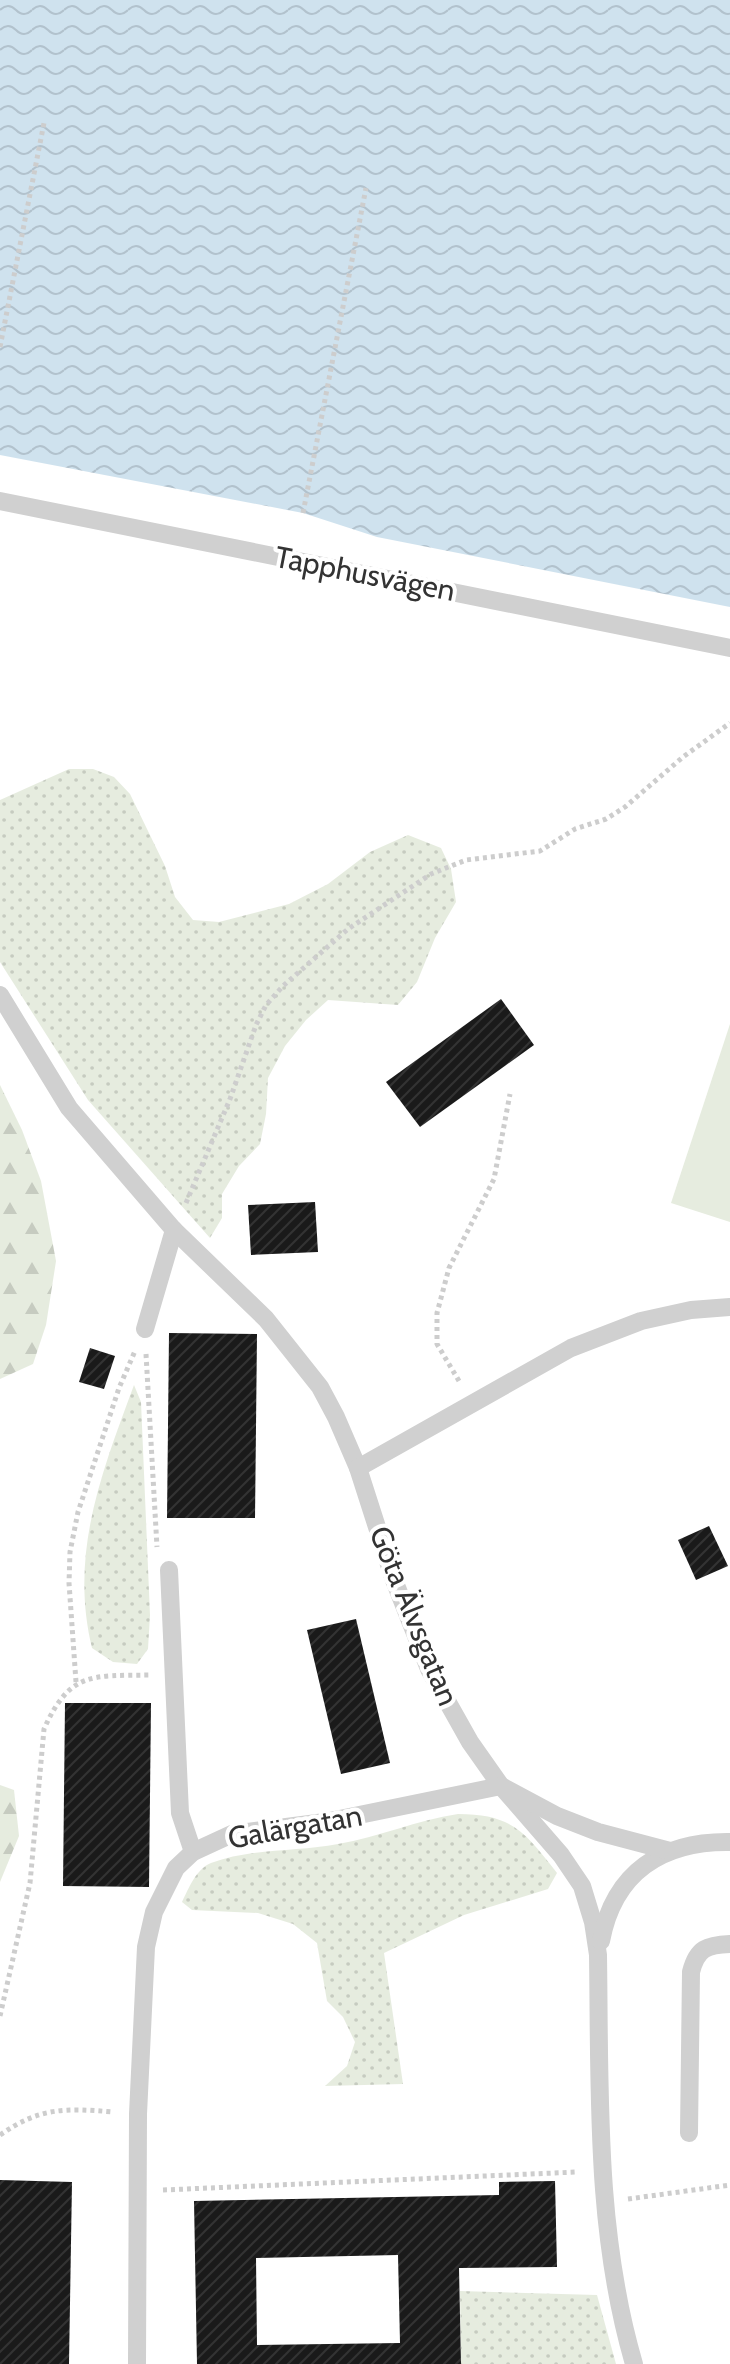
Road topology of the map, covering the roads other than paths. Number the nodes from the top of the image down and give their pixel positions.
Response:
1 (0, 501) edge
2 (730, 648) edge
3 (0, 995) edge
4 (174, 1230) junction
5 (730, 1307) edge
6 (145, 1329) road end
7 (358, 1468) junction
8 (169, 1570) road end
9 (501, 1786) junction
10 (730, 1842) edge
11 (670, 1851) junction
12 (193, 1852) junction
13 (730, 1944) edge
14 (598, 1955) junction
15 (689, 2133) dead end
16 (137, 2364) edge
17 (634, 2364) edge

1 - 2 lane, Tapphusvägen
3 - 4 lane, Göta Älvsgatan
4 - 6 lane
4 - 7 lane, Göta Älvsgatan
5 - 7 lane
7 - 9 lane, Göta Älvsgatan
8 - 12 lane
9 - 11 lane
9 - 12 lane, Galärgatan
9 - 14 lane, Göta Älvsgatan
10 - 11 lane
11 - 14 lane
12 - 16 lane, Galärgatan
13 - 15 lane
14 - 17 lane, Göta Älvsgatan

